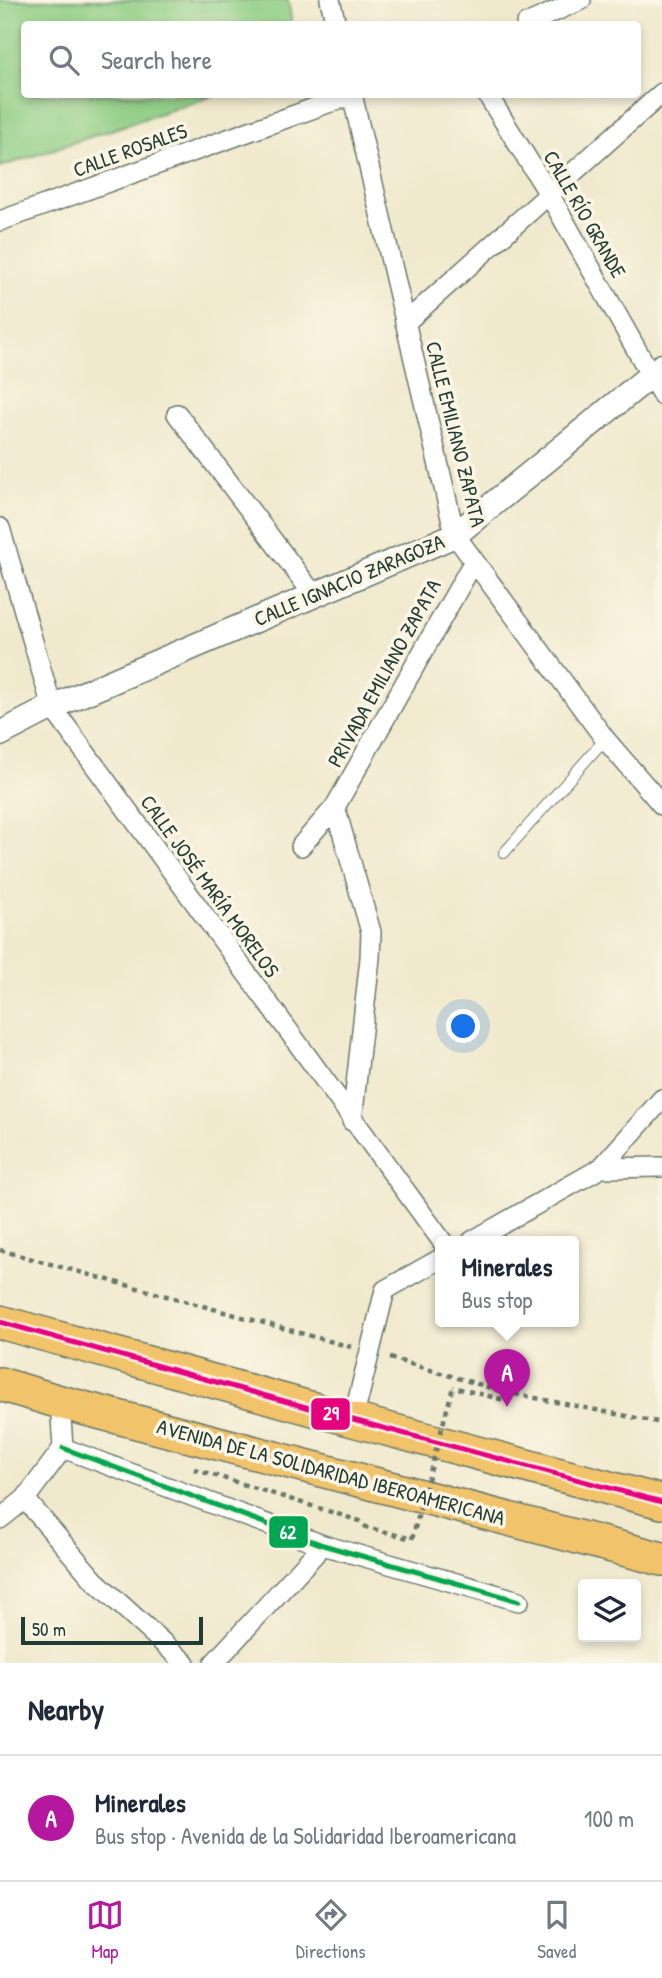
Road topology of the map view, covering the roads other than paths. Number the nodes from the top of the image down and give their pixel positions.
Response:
1 (330, 0) edge
2 (580, 0) edge
3 (335, 21) edge
4 (533, 21) edge
5 (662, 93) edge
6 (345, 98) edge
7 (354, 98) edge
8 (489, 98) edge
9 (549, 194) junction
10 (0, 221) edge
11 (405, 323) junction
12 (658, 379) edge
13 (177, 414) dead end
14 (0, 528) edge
15 (455, 535) junction
16 (474, 561) junction
17 (314, 595) junction
18 (52, 707) junction
19 (0, 734) edge
20 (605, 739) junction
21 (662, 805) edge
22 (335, 807) junction
23 (302, 846) dead end
24 (504, 853) dead end
25 (662, 1099) edge
26 (352, 1121) junction
27 (662, 1167) edge
28 (601, 1168) junction
29 (438, 1236) edge
30 (481, 1236) edge
31 (435, 1262) edge
32 (0, 1322) edge
33 (0, 1384) edge
34 (60, 1402) junction
35 (353, 1420) junction
36 (63, 1448) junction
37 (25, 1499) junction
38 (662, 1502) edge
39 (0, 1519) edge
40 (323, 1545) junction
41 (662, 1559) edge
42 (519, 1601) dead end
43 (185, 1663) edge
44 (214, 1663) edge

1 - 3 street
2 - 4 street
5 - 9 street
6 - 10 street, CALLE ROSALES
7 - 11 street, CALLE EMILIANO ZAPATA
8 - 9 street, CALLE RÍO GRANDE
9 - 11 street
9 - 12 street, CALLE RÍO GRANDE
11 - 15 street, CALLE EMILIANO ZAPATA
12 - 15 street, CALLE IGNACIO ZARAGOZA
13 - 17 street
14 - 18 street, CALLE JOSÉ MARÍA MORELOS
15 - 16 street, CALLE EMILIANO ZAPATA
15 - 17 street, CALLE IGNACIO ZARAGOZA
16 - 20 street, CALLE EMILIANO ZAPATA
16 - 22 street, PRIVADA EMILIANO ZAPATA
17 - 18 street, CALLE IGNACIO ZARAGOZA
18 - 19 street, CALLE IGNACIO ZARAGOZA
18 - 26 street, CALLE JOSÉ MARÍA MORELOS
20 - 21 street, CALLE EMILIANO ZAPATA
20 - 24 lane
22 - 23 street, PRIVADA EMILIANO ZAPATA
22 - 26 street
25 - 28 street
26 - 29 street, CALLE JOSÉ MARÍA MORELOS
27 - 28 street
28 - 30 street
31 - 35 street
32 - 35 highway
33 - 34 highway, AVENIDA DE LA SOLIDARIDAD IBEROAMERICANA
34 - 36 street
34 - 41 highway, AVENIDA DE LA SOLIDARIDAD IBEROAMERICANA
35 - 38 highway
36 - 37 street
36 - 40 street
37 - 39 street
37 - 43 street
40 - 42 street
40 - 44 street

